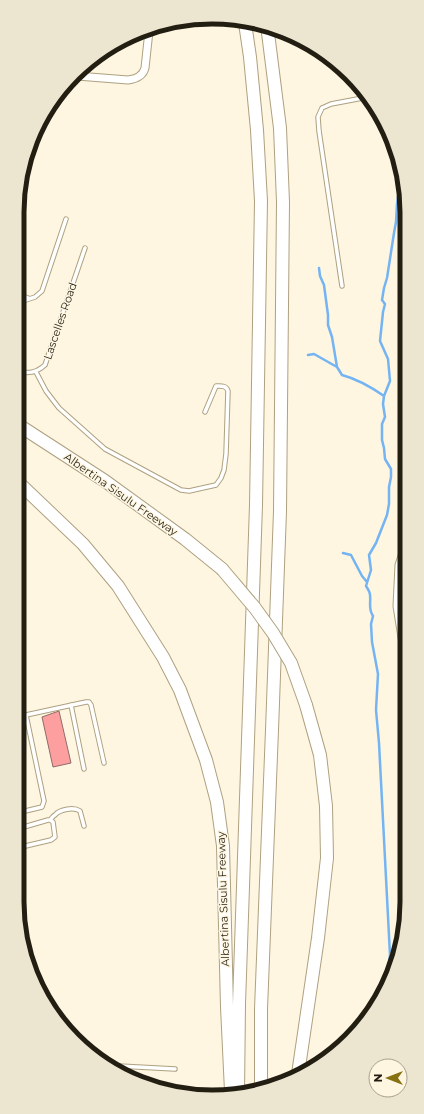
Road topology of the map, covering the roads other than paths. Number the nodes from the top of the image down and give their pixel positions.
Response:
1 (246, 27) edge
2 (268, 32) edge
3 (149, 35) edge
4 (82, 76) edge
5 (361, 98) edge
6 (66, 219) dead end
7 (85, 248) dead end
8 (342, 286) dead end
9 (24, 297) edge
10 (28, 298) junction
11 (24, 300) edge
12 (36, 372) junction
13 (24, 373) edge
14 (205, 412) dead end
15 (24, 429) edge
16 (24, 488) edge
17 (400, 562) edge
18 (400, 625) edge
19 (71, 705) junction
20 (26, 715) joint
21 (104, 763) dead end
22 (84, 769) dead end
23 (24, 811) edge
24 (50, 820) junction
25 (84, 826) dead end
26 (24, 827) edge
27 (24, 846) edge
28 (120, 1066) edge
29 (175, 1069) dead end
30 (299, 1069) edge
31 (261, 1084) edge
32 (238, 1088) edge
33 (231, 1089) edge

1 - 32 highway
2 - 31 highway
3 - 4 street
5 - 8 lane
6 - 10 lane
7 - 12 lane, Lascelles Road
9 - 10 lane
10 - 11 lane
12 - 13 lane, Lascelles Road
12 - 14 lane
15 - 30 highway, Albertina Sisulu Freeway, bridge
16 - 33 highway, Albertina Sisulu Freeway
17 - 18 street
19 - 20 lane
19 - 21 lane
19 - 22 lane
20 - 23 lane
24 - 25 lane
24 - 26 lane
24 - 27 lane
28 - 29 lane

